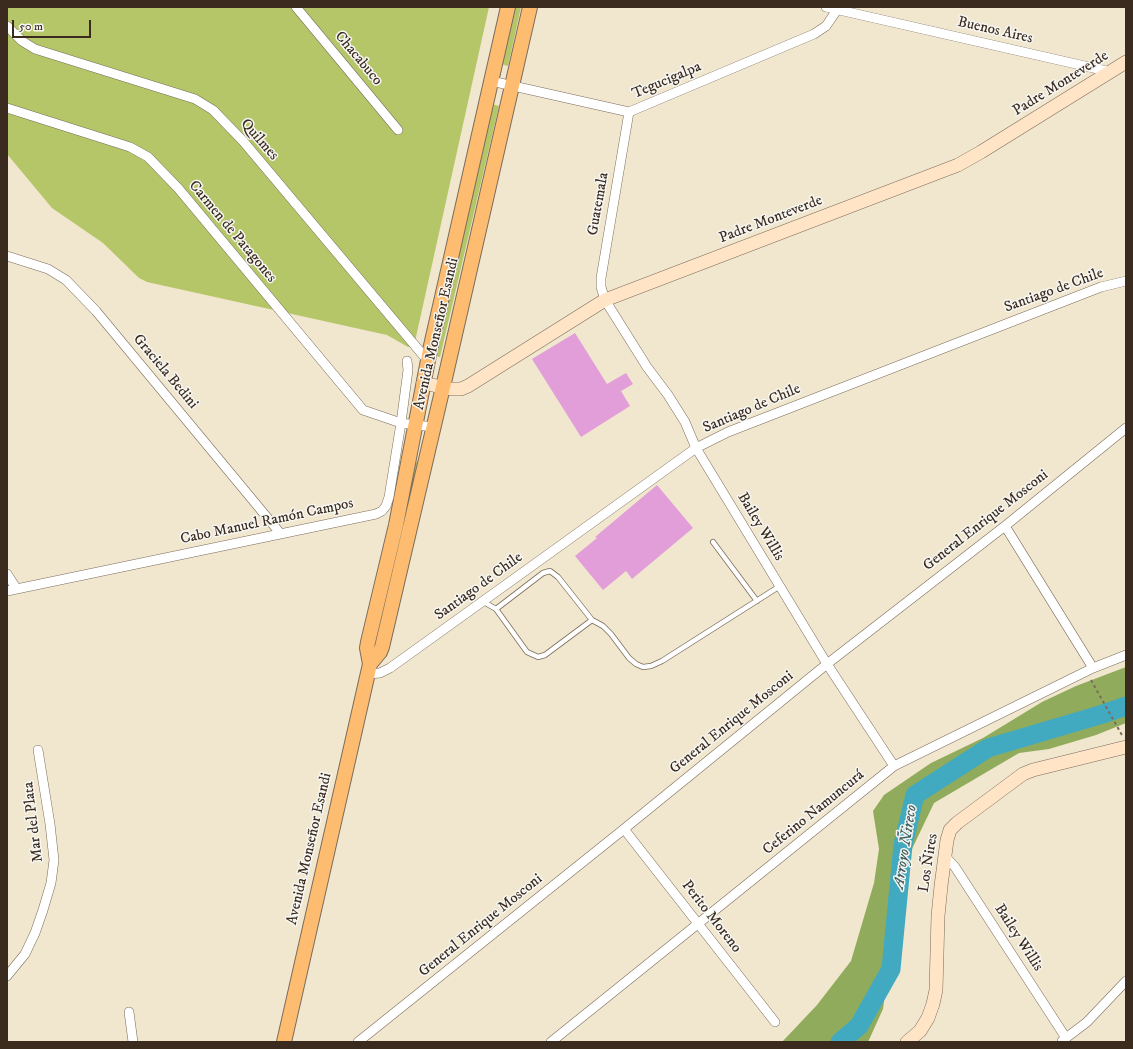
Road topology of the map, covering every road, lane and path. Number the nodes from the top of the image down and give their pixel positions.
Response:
1 (296, 7) edge
2 (508, 7) edge
3 (530, 7) edge
4 (826, 7) edge
5 (836, 8) edge
6 (7, 26) edge
7 (1126, 62) edge
8 (1110, 72) junction
9 (491, 81) junction
10 (512, 85) junction
11 (7, 108) edge
12 (629, 112) junction
13 (398, 130) dead end
14 (7, 256) edge
15 (1126, 282) edge
16 (606, 300) junction
17 (407, 361) dead end
18 (428, 361) junction
19 (424, 384) junction
20 (443, 387) junction
21 (401, 423) junction
22 (416, 425) junction
23 (433, 427) junction
24 (1126, 428) edge
25 (696, 448) junction
26 (1005, 526) junction
27 (280, 533) junction
28 (712, 542) dead end
29 (7, 574) edge
30 (780, 586) junction
31 (12, 589) edge
32 (756, 601) junction
33 (482, 602) junction
34 (496, 609) junction
35 (592, 620) junction
36 (1126, 655) edge
37 (827, 664) junction
38 (1093, 668) junction
39 (369, 669) junction
40 (1095, 686) dead end
41 (1126, 741) edge
42 (1126, 747) edge
43 (38, 750) dead end
44 (894, 766) junction
45 (624, 829) junction
46 (945, 856) junction
47 (698, 923) junction
48 (7, 976) edge
49 (1126, 981) edge
50 (129, 1012) dead end
51 (775, 1022) dead end
52 (1064, 1040) edge
53 (133, 1042) edge
54 (284, 1042) edge
55 (358, 1042) edge
56 (551, 1042) edge
57 (907, 1042) edge

1 - 13 street, Chacabuco
2 - 9 main road, Avenida Monseñor Esandi
3 - 10 main road, Avenida Monseñor Esandi
4 - 5 street, Buenos Aires
5 - 8 street, Buenos Aires
5 - 12 street, Tegucigalpa
6 - 18 street, Quilmes
7 - 8 street, Padre Monteverde
8 - 16 street, Padre Monteverde
9 - 10 street, Tegucigalpa
9 - 18 main road, Avenida Monseñor Esandi
10 - 12 street, Tegucigalpa
10 - 20 main road, Avenida Monseñor Esandi
11 - 21 street, Carmen de Patagones
12 - 16 street, Guatemala
14 - 27 street, Graciela Bedini
15 - 25 street, Santiago de Chile
16 - 20 street, Padre Monteverde
16 - 25 street, Bailey Willis
17 - 21 street, Cabo Manuel Ramón Campos
18 - 19 main road, Avenida Monseñor Esandi
19 - 20 street, Padre Monteverde
19 - 22 main road, Avenida Monseñor Esandi
20 - 23 main road, Avenida Monseñor Esandi
21 - 22 street, Carmen de Patagones
21 - 27 street, Cabo Manuel Ramón Campos
22 - 23 street, Carmen de Patagones
22 - 39 main road, Avenida Monseñor Esandi
23 - 39 main road, Avenida Monseñor Esandi
24 - 26 street, General Enrique Mosconi
25 - 30 street, Bailey Willis
25 - 33 street, Santiago de Chile
26 - 37 street, General Enrique Mosconi
26 - 38 street
27 - 31 street, Cabo Manuel Ramón Campos
28 - 32 lane
29 - 31 street
30 - 32 lane
30 - 37 street, Bailey Willis
32 - 35 lane
33 - 34 lane
33 - 39 street, Santiago de Chile
34 - 35 lane
34 - 35 lane
36 - 38 street, Ceferino Namuncurá
37 - 44 street, Bailey Willis
37 - 45 street, General Enrique Mosconi
38 - 44 street, Ceferino Namuncurá
39 - 54 main road, Avenida Monseñor Esandi
40 - 41 path
42 - 46 street, Los Ñires
43 - 48 street, Mar del Plata
44 - 47 street, Ceferino Namuncurá
45 - 47 street, Perito Moreno
45 - 55 street, General Enrique Mosconi
46 - 52 street, Bailey Willis
46 - 57 street, Los Ñires
47 - 51 street, Perito Moreno
47 - 56 street, Ceferino Namuncurá
49 - 52 street
50 - 53 street

